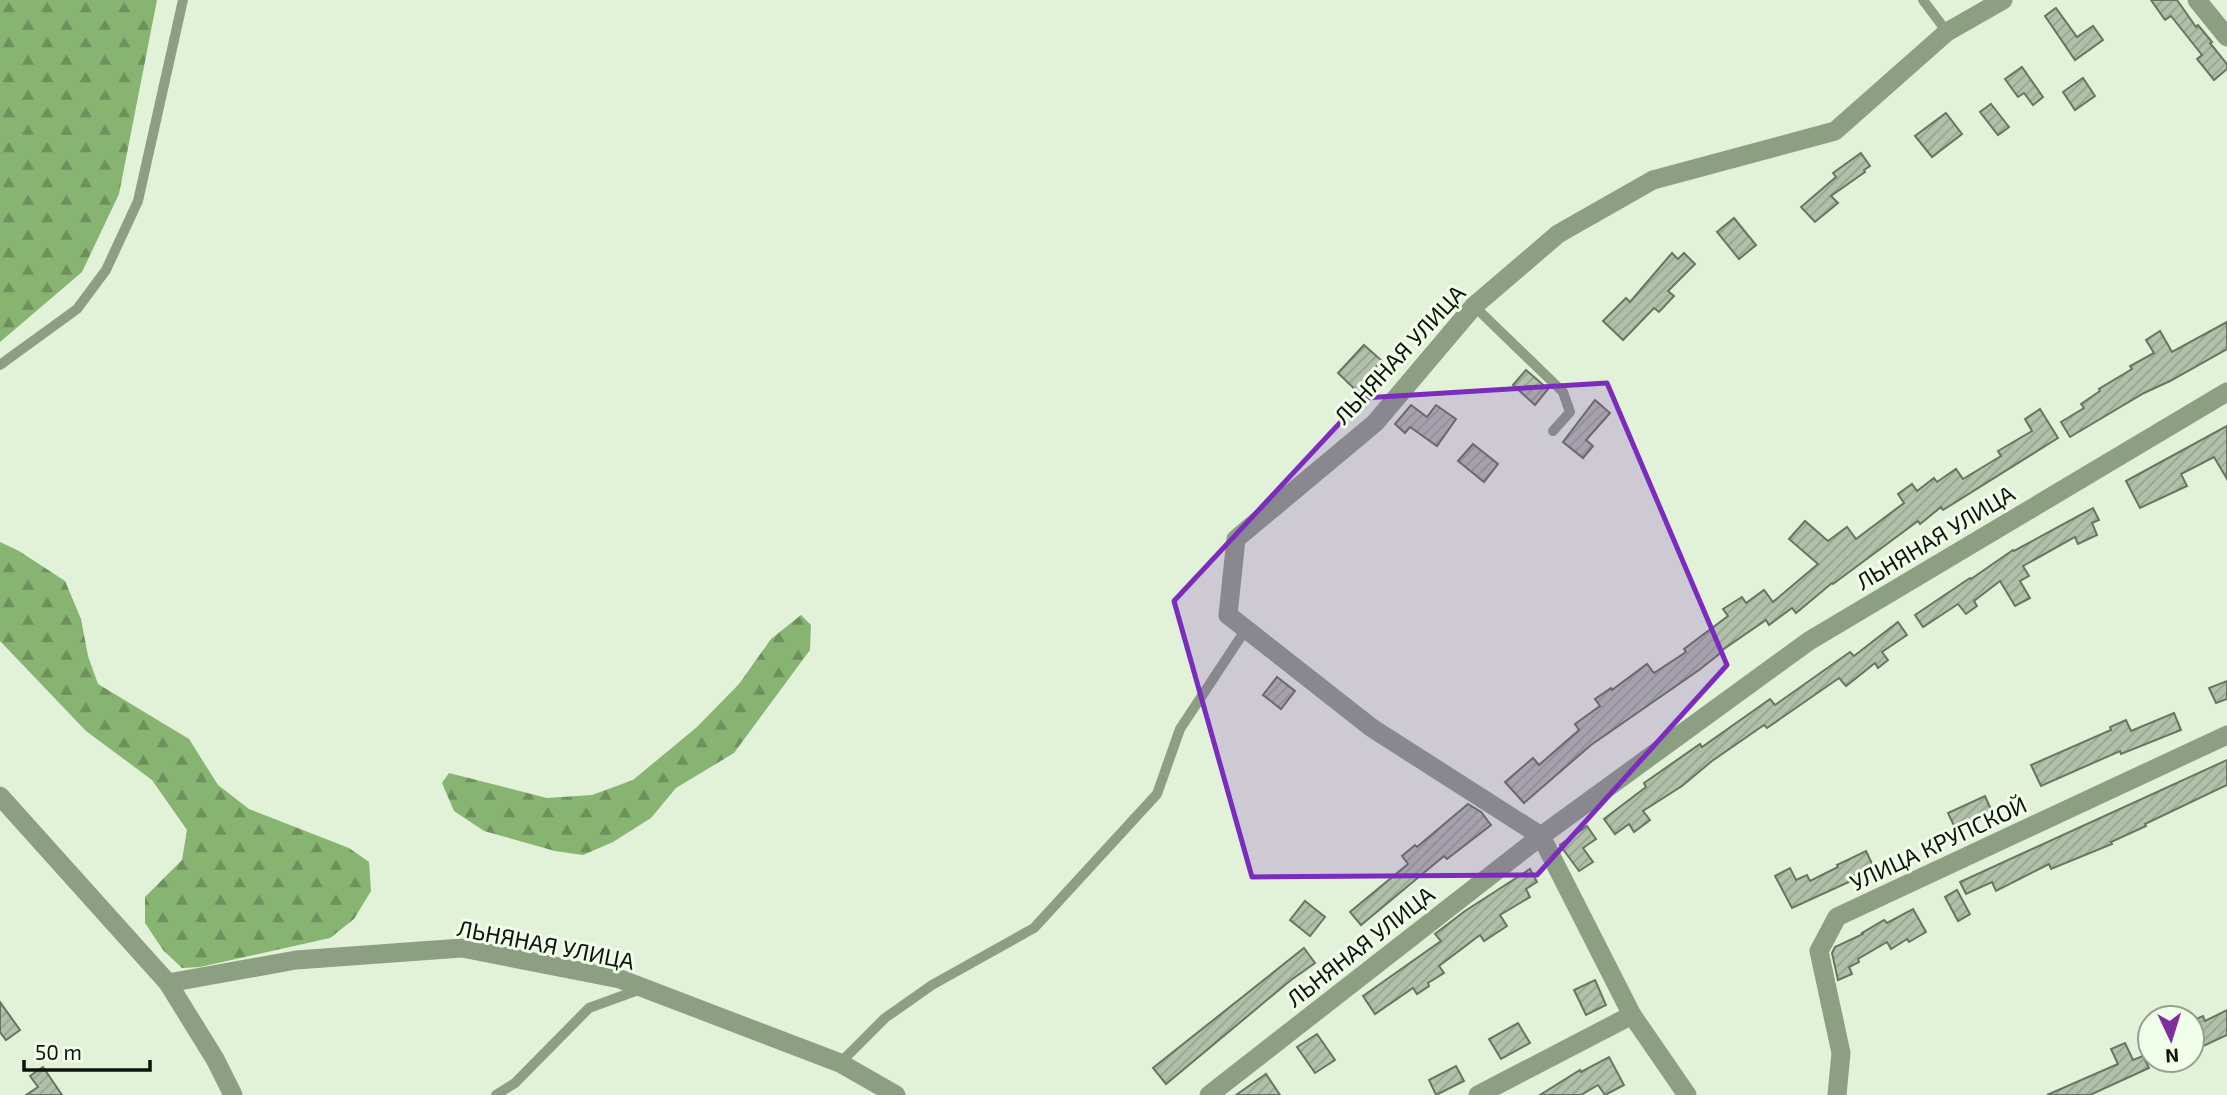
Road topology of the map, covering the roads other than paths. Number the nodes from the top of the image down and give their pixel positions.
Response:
1 (183, 0) edge
2 (1923, 0) edge
3 (2003, 0) edge
4 (2197, 0) edge
5 (1947, 32) junction
6 (2227, 37) edge
7 (1474, 306) junction
8 (0, 365) edge
9 (2227, 392) edge
10 (1553, 431) dead end
11 (1246, 629) junction
12 (2227, 735) edge
13 (0, 796) edge
14 (1541, 836) junction
15 (167, 982) junction
16 (644, 988) junction
17 (1632, 1015) junction
18 (840, 1063) junction
19 (233, 1095) edge
20 (496, 1095) edge
21 (895, 1095) edge
22 (1209, 1095) edge
23 (1478, 1095) edge
24 (1687, 1095) edge
25 (1837, 1095) edge

1 - 8 lane
2 - 5 lane
3 - 5 street, ЛЬНЯНАЯ УЛИЦА
4 - 6 street
5 - 7 street, ЛЬНЯНАЯ УЛИЦА
7 - 10 lane
7 - 11 street, ЛЬНЯНАЯ УЛИЦА
9 - 14 street, ЛЬНЯНАЯ УЛИЦА
11 - 14 street, ЛЬНЯНАЯ УЛИЦА
11 - 18 lane
12 - 25 street, УЛИЦА КРУПСКОЙ
13 - 15 street
14 - 17 street
14 - 22 street, ЛЬНЯНАЯ УЛИЦА
15 - 16 street, ЛЬНЯНАЯ УЛИЦА
15 - 19 street
16 - 18 street, ЛЬНЯНАЯ УЛИЦА
16 - 20 lane
17 - 23 street
17 - 24 street
18 - 21 street, ЛЬНЯНАЯ УЛИЦА

